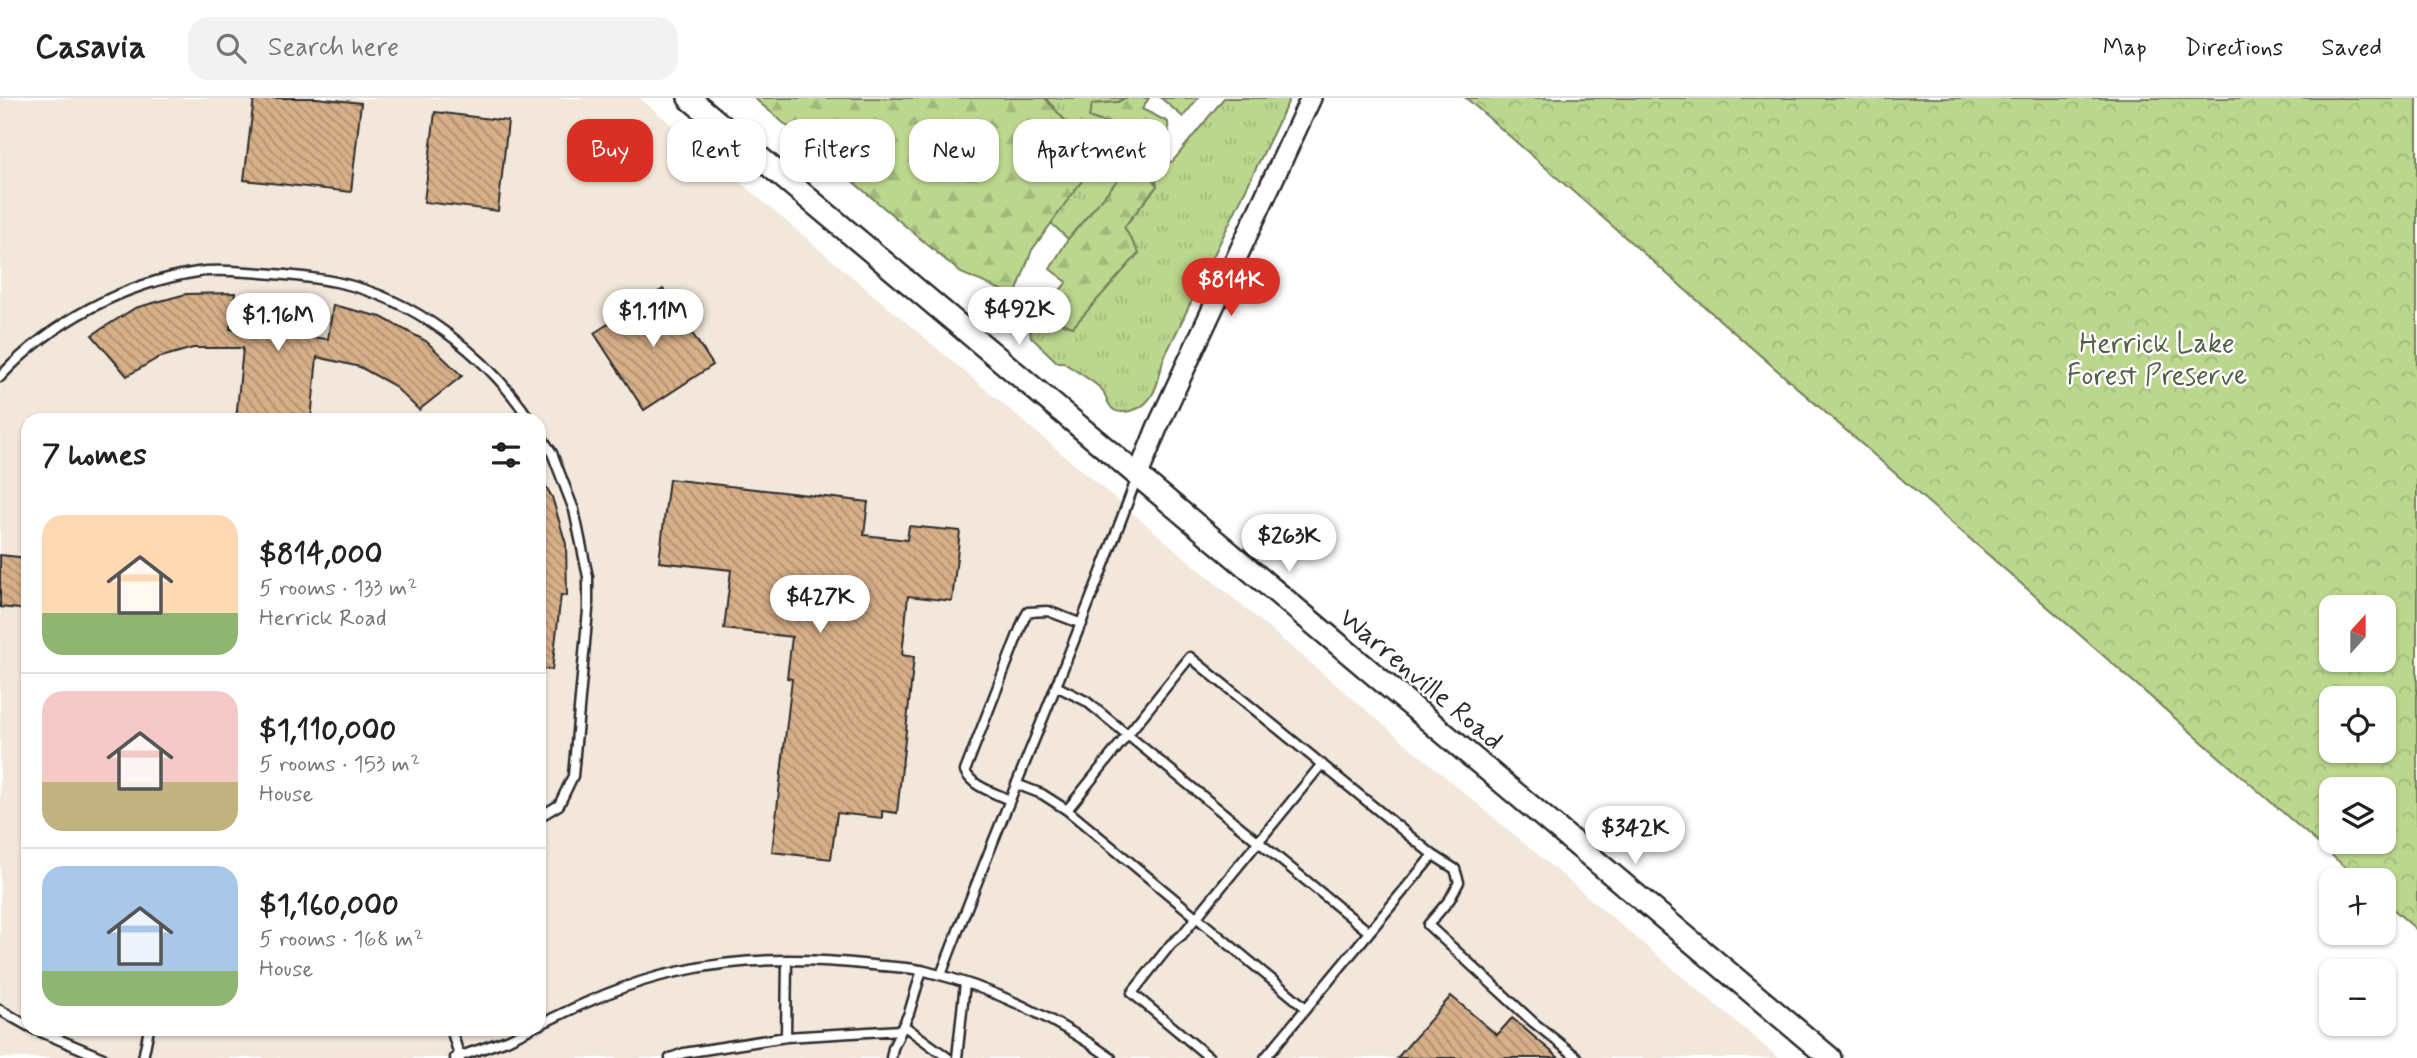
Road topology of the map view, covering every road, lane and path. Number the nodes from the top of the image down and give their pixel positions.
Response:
1 (689, 98) edge
2 (1311, 98) edge
3 (0, 377) edge
4 (525, 413) edge
5 (546, 444) edge
6 (1138, 475) junction
7 (1082, 624) junction
8 (1056, 686) junction
9 (1127, 734) junction
10 (1322, 764) junction
11 (1016, 784) junction
12 (1009, 800) junction
13 (1067, 810) junction
14 (546, 813) edge
15 (1258, 841) junction
16 (1433, 855) junction
17 (1196, 918) junction
18 (1370, 932) junction
19 (787, 960) junction
20 (922, 970) junction
21 (941, 975) junction
22 (965, 983) junction
23 (1306, 1008) junction
24 (0, 1010) edge
25 (21, 1022) edge
26 (546, 1022) edge
27 (902, 1028) junction
28 (51, 1036) edge
29 (148, 1036) edge
30 (453, 1036) edge
31 (515, 1036) edge
32 (786, 1037) junction
33 (103, 1058) edge
34 (143, 1058) edge
35 (458, 1058) edge
36 (670, 1058) edge
37 (891, 1058) edge
38 (948, 1058) edge
39 (957, 1058) edge
40 (1111, 1058) edge
41 (1210, 1058) edge
42 (1265, 1058) edge
43 (1578, 1058) edge
44 (1829, 1058) edge

1 - 6 main road, Warrenville Road
2 - 6 street
3 - 4 lane
5 - 14 lane
6 - 7 lane
6 - 44 main road, Warrenville Road
7 - 8 lane
7 - 12 lane
8 - 9 lane
8 - 11 lane
9 - 10 lane
9 - 13 lane
9 - 15 lane
10 - 15 lane
10 - 16 lane
11 - 12 lane
11 - 13 lane
12 - 21 lane
13 - 17 lane
15 - 17 lane
15 - 18 lane
16 - 18 lane
16 - 43 lane
17 - 23 lane
17 - 41 lane
18 - 23 lane
19 - 20 lane
19 - 26 lane
19 - 32 lane
20 - 21 lane
20 - 27 lane
21 - 22 lane
22 - 39 lane
22 - 40 lane
23 - 42 lane
24 - 25 lane
27 - 32 lane
27 - 37 lane
27 - 38 lane
28 - 33 lane
29 - 34 lane
30 - 35 lane
31 - 35 lane
32 - 36 lane

